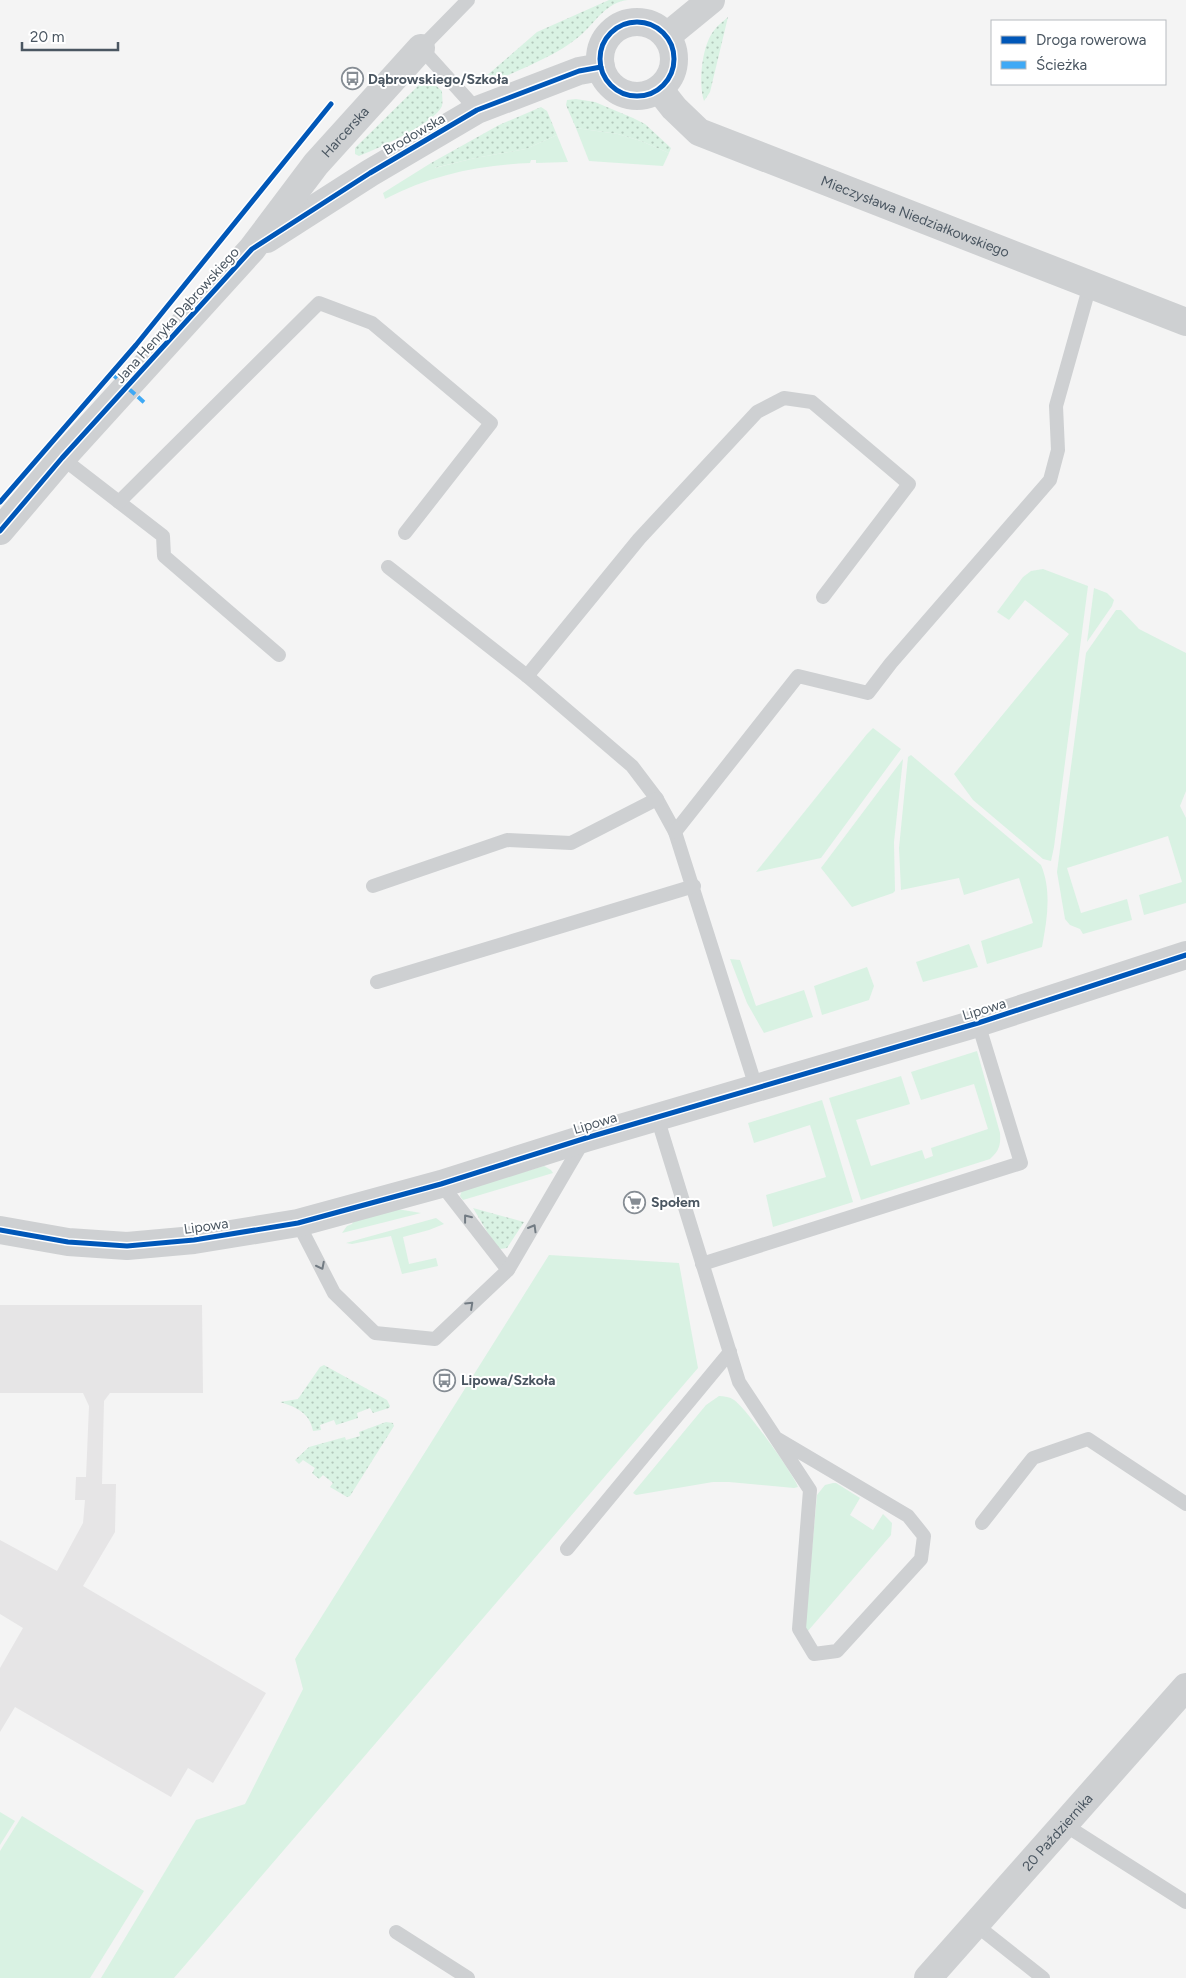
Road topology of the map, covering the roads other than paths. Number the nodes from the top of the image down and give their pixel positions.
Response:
1 (468, 0) edge
2 (711, 0) edge
3 (667, 36) junction
4 (421, 48) junction
5 (601, 67) junction
6 (659, 89) junction
7 (477, 110) junction
8 (252, 249) junction
9 (1090, 284) junction
10 (1186, 322) edge
11 (62, 458) junction
12 (119, 502) junction
13 (0, 531) edge
14 (405, 533) dead end
15 (388, 567) dead end
16 (823, 596) dead end
17 (279, 656) dead end
18 (527, 676) junction
19 (657, 799) junction
20 (675, 832) junction
21 (373, 886) dead end
22 (694, 886) junction
23 (1186, 955) edge
24 (377, 982) dead end
25 (978, 1023) junction
26 (756, 1087) junction
27 (657, 1117) junction
28 (586, 1138) junction
29 (441, 1184) junction
30 (298, 1223) junction
31 (0, 1230) edge
32 (702, 1264) junction
33 (508, 1270) junction
34 (730, 1352) junction
35 (776, 1438) junction
36 (1186, 1504) edge
37 (982, 1523) dead end
38 (567, 1549) dead end
39 (1186, 1687) edge
40 (1065, 1825) junction
41 (1186, 1902) edge
42 (976, 1925) junction
43 (396, 1932) dead end
44 (468, 1978) edge
45 (928, 1978) edge
46 (1043, 1978) edge

1 - 4 lane, Harcerska
2 - 3 street
3 - 5 street
3 - 6 street
4 - 7 lane
4 - 8 street, Harcerska
5 - 6 street
5 - 7 street, Brodowska
6 - 9 street, Mieczysława Niedziałkowskiego
7 - 8 street, Brodowska
8 - 11 street, Jana Henryka Dąbrowskiego
9 - 10 street, Mieczysława Niedziałkowskiego
9 - 20 lane
11 - 12 lane
11 - 13 street, Jana Henryka Dąbrowskiego
12 - 14 lane
12 - 17 lane
15 - 18 lane
16 - 18 lane
18 - 19 lane
19 - 20 lane
19 - 21 lane
20 - 22 lane
22 - 24 lane
22 - 26 lane
23 - 25 street, Lipowa
25 - 26 street, Lipowa
25 - 32 lane
26 - 27 street, Lipowa
27 - 28 street, Lipowa
27 - 32 lane
28 - 29 street, Lipowa
33 -> 28 lane
29 - 30 street, Lipowa
33 -> 29 lane
30 - 31 street, Lipowa
30 -> 33 lane
32 - 34 lane
34 - 35 lane
34 - 38 lane
35 - 35 lane
36 - 37 lane
39 - 40 street, 20 Października
40 - 41 lane
40 - 42 street, 20 Października
42 - 45 street, 20 Października
42 - 46 lane
43 - 44 lane

